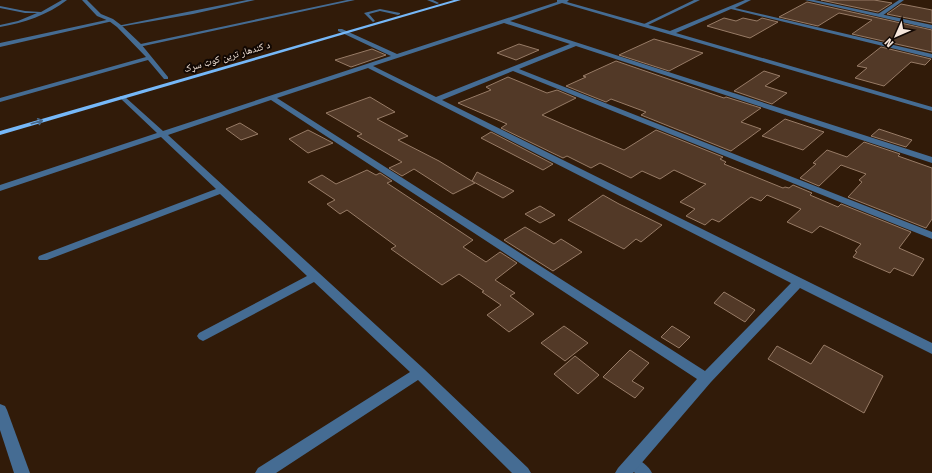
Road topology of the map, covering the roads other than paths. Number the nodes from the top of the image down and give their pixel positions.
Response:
1 (65, 0) edge
2 (84, 0) edge
3 (253, 0) edge
4 (353, 0) edge
5 (429, 0) edge
6 (448, 0) edge
7 (459, 0) edge
8 (698, 0) edge
9 (749, 0) edge
10 (807, 0) edge
11 (902, 0) edge
12 (562, 1) edge
13 (437, 3) junction
14 (0, 7) edge
15 (731, 8) junction
16 (43, 12) junction
17 (398, 14) junction
18 (880, 15) junction
19 (111, 20) junction
20 (505, 20) junction
21 (373, 21) junction
22 (644, 25) junction
23 (0, 26) edge
24 (119, 26) junction
25 (932, 27) edge
26 (343, 32) junction
27 (671, 32) junction
28 (575, 44) junction
29 (0, 45) edge
30 (139, 45) junction
31 (932, 56) edge
32 (398, 57) junction
33 (150, 58) junction
34 (368, 66) junction
35 (512, 69) junction
36 (166, 78) junction
37 (122, 97) junction
38 (272, 98) junction
39 (0, 100) edge
40 (436, 100) junction
41 (932, 109) edge
42 (0, 126) edge
43 (0, 133) edge
44 (163, 134) junction
45 (932, 160) edge
46 (0, 188) edge
47 (222, 190) junction
48 (932, 236) edge
49 (43, 258) dead end
50 (315, 276) junction
51 (799, 282) junction
52 (203, 336) dead end
53 (932, 349) edge
54 (419, 373) junction
55 (706, 378) junction
56 (0, 410) edge
57 (633, 463) junction
58 (22, 473) edge
59 (263, 473) edge
60 (523, 473) edge
61 (623, 473) edge
62 (645, 473) edge

1 - 16 lane
2 - 19 street
3 - 24 lane
4 - 30 lane
5 - 13 lane
6 - 13 main road, د کندهار ترين کوټ سړک
7 - 26 main road, د کندهار ترين کوټ سړک
8 - 22 lane
9 - 15 street
10 - 18 street
11 - 18 lane
12 - 20 street
12 - 22 street
13 - 17 main road, د کندهار ترين کوټ سړک
14 - 16 lane
15 - 27 street
15 - 31 street
16 - 23 lane
17 - 21 main road, د کندهار ترين کوټ سړک
17 - 21 lane
18 - 25 street
19 - 24 street
19 - 29 lane
20 - 28 street
20 - 32 street
21 - 26 main road, د کندهار ترين کوټ سړک
22 - 27 street
24 - 30 street
26 - 32 street
26 - 36 main road, د کندهار ترين کوټ سړک
26 - 37 main road, د کندهار ترين کوټ سړک
27 - 41 street
28 - 35 street
28 - 45 street
30 - 33 street
32 - 34 street
33 - 36 street
33 - 39 street
34 - 38 street
34 - 40 street
35 - 40 street
35 - 48 street
36 - 42 main road, د کندهار ترين کوټ سړک
43 -> 37 main road, د کندهار ترين کوټ سړک
37 - 44 street
38 - 44 street
38 - 55 street
40 - 51 street
44 - 46 street
44 - 47 street
47 - 49 street
47 - 50 street
50 - 52 street
50 - 54 street
51 - 53 street
51 - 55 street
54 - 59 street
54 - 60 street
55 - 57 street
56 - 58 street
57 - 61 street
57 - 62 lane

